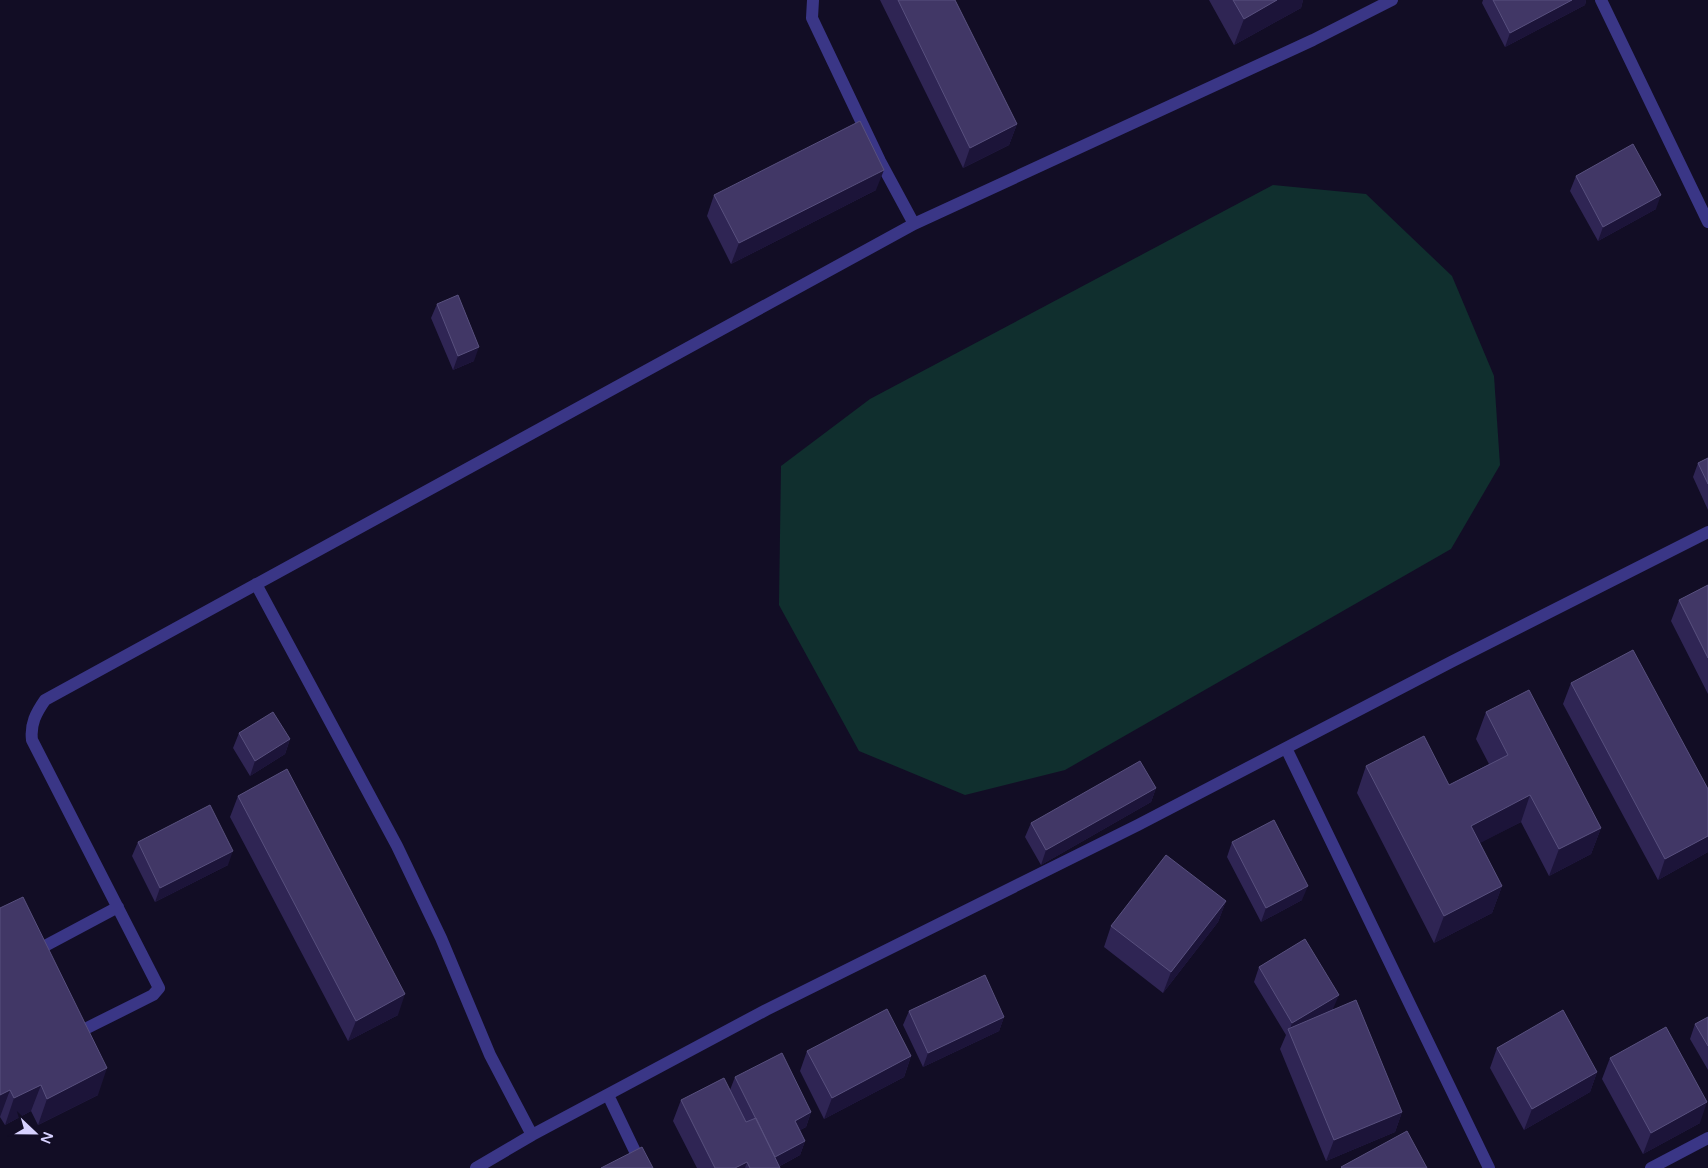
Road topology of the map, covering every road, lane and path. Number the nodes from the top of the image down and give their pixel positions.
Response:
1 (813, 0) edge
2 (1392, 0) edge
3 (1601, 0) edge
4 (1708, 222) edge
5 (914, 224) junction
6 (1708, 532) edge
7 (256, 584) junction
8 (1286, 748) junction
9 (118, 907) junction
10 (43, 947) edge
11 (71, 1036) edge
12 (608, 1095) junction
13 (532, 1135) junction
14 (1708, 1138) edge
15 (476, 1168) edge
16 (643, 1168) edge
17 (1489, 1168) edge
18 (1651, 1168) edge

1 - 5 lane
2 - 5 lane
3 - 4 lane
5 - 7 lane
6 - 8 lane
7 - 9 lane
7 - 13 lane
8 - 12 lane
8 - 17 lane
9 - 10 lane
9 - 11 lane
12 - 13 lane
12 - 16 lane
13 - 15 lane
14 - 18 lane

